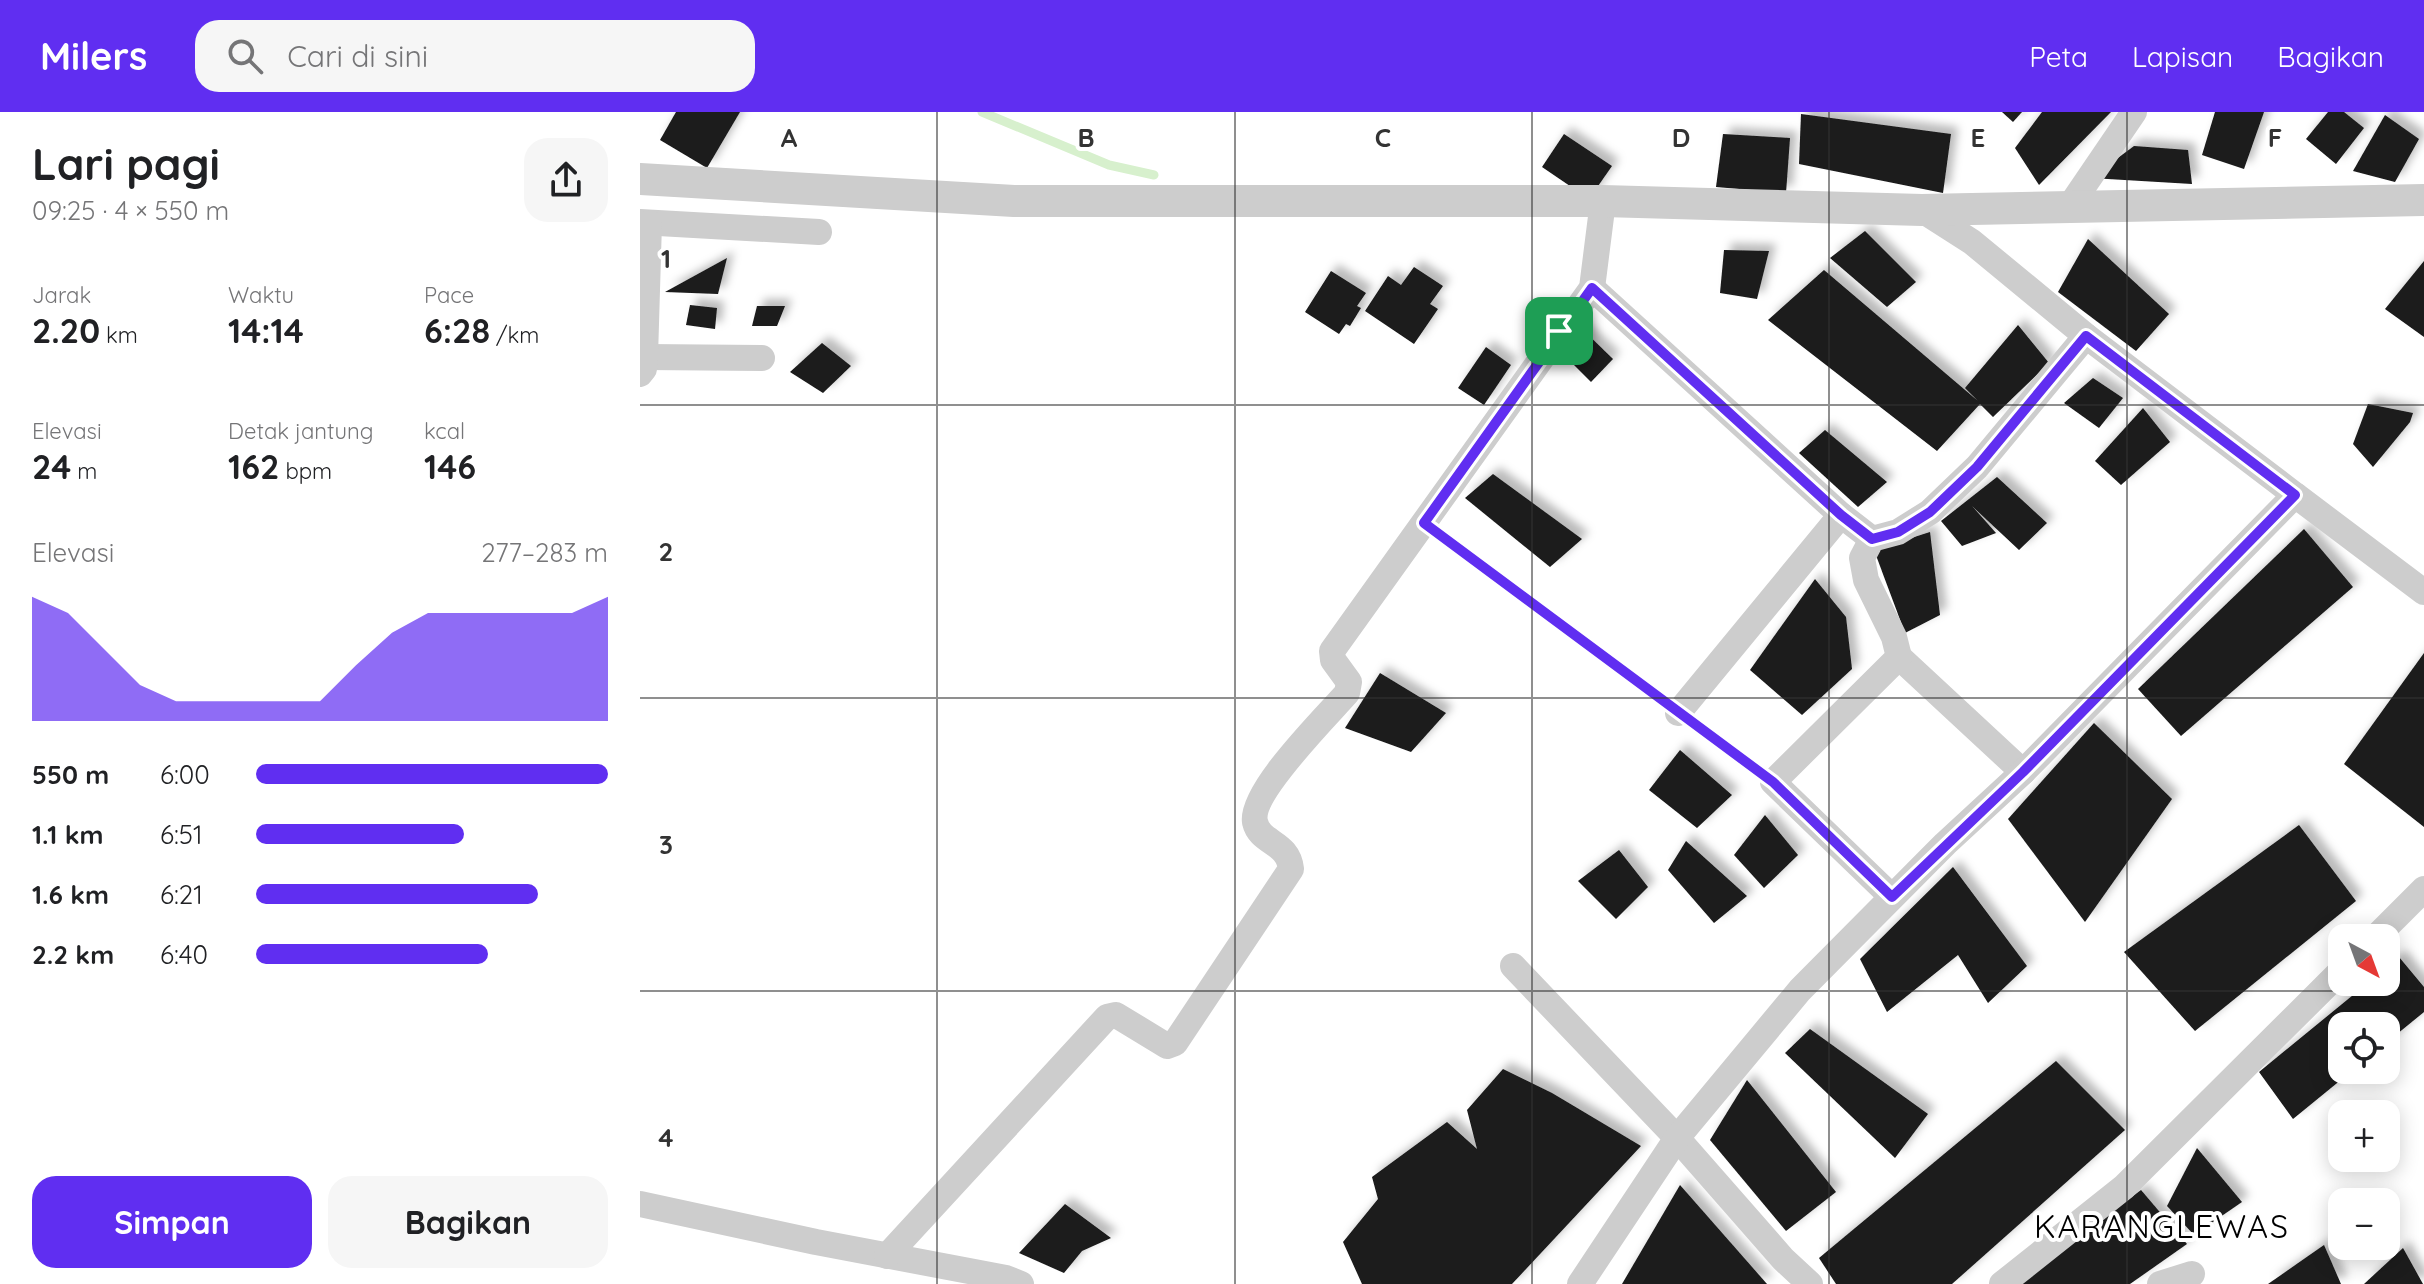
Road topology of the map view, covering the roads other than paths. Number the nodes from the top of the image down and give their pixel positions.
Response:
1 (2134, 112) edge
2 (640, 179) edge
3 (2424, 200) edge
4 (1603, 201) junction
5 (2070, 206) junction
6 (1922, 210) junction
7 (645, 223) edge
8 (819, 232) dead end
9 (1592, 288) junction
10 (2086, 336) junction
11 (762, 358) dead end
12 (643, 365) edge
13 (2295, 495) junction
14 (1841, 515) junction
15 (1424, 523) junction
16 (1872, 539) junction
17 (2424, 592) edge
18 (1899, 657) junction
19 (1678, 713) junction
20 (2023, 772) junction
21 (1773, 782) junction
22 (2424, 889) edge
23 (1892, 897) junction
24 (2389, 924) edge
25 (1513, 966) dead end
26 (2328, 984) edge
27 (1677, 1138) junction
28 (640, 1204) edge
29 (887, 1256) junction
30 (2192, 1274) dead end
31 (1021, 1284) edge
32 (1580, 1284) edge
33 (1810, 1284) edge
34 (2002, 1284) edge
35 (2160, 1284) edge

1 - 5 street
2 - 4 street
3 - 5 street
4 - 6 street
4 - 9 street
5 - 6 street
6 - 10 street
7 - 8 street
7 - 12 street
9 - 14 street
9 - 15 street
10 - 13 street
10 - 16 street
11 - 12 street
13 - 17 street
13 - 20 street
14 - 16 street
14 - 19 street
15 - 19 lane
15 - 29 street
16 - 18 street
18 - 20 street
18 - 21 street
19 - 21 lane
20 - 23 street
21 - 23 street
22 - 24 street
23 - 27 street
25 - 27 street
26 - 34 street
27 - 32 street
27 - 33 street
28 - 29 street
29 - 31 street
30 - 35 street

